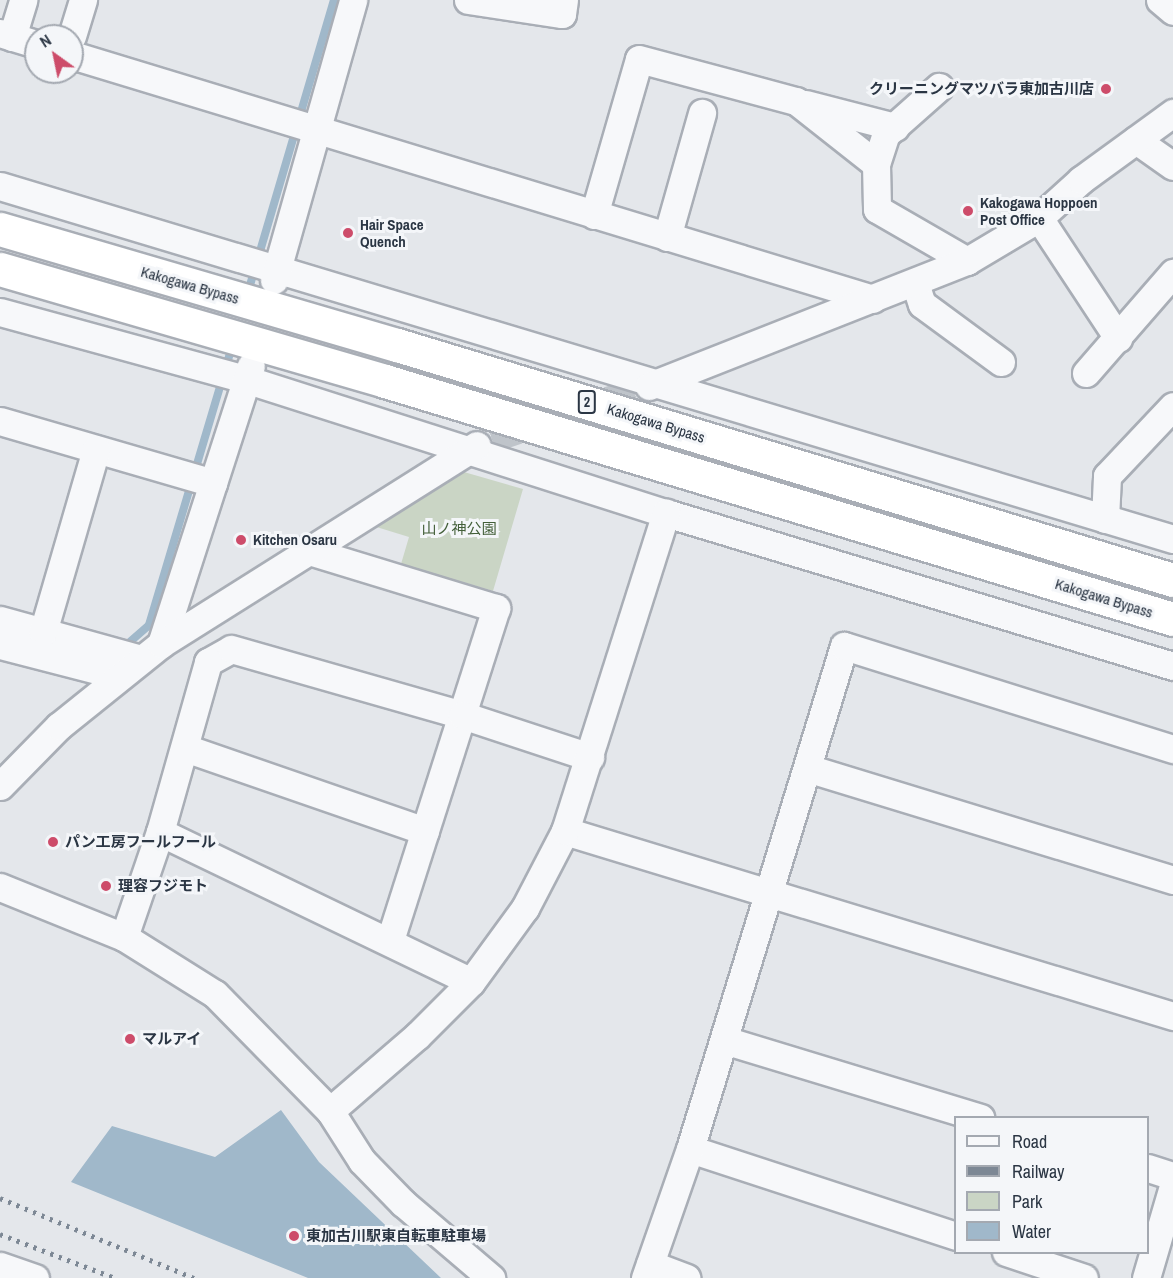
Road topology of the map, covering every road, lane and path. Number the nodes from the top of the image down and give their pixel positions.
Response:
1 (23, 0) edge
2 (83, 0) edge
3 (468, 0) edge
4 (564, 0) edge
5 (1160, 0) edge
6 (348, 6) edge
7 (1173, 10) edge
8 (76, 24) edge
9 (16, 38) edge
10 (84, 59) edge
11 (939, 87) dead end
12 (796, 101) junction
13 (702, 113) dead end
14 (1173, 113) edge
15 (895, 127) junction
16 (317, 129) junction
17 (1136, 140) junction
18 (876, 164) junction
19 (1173, 166) edge
20 (0, 186) edge
21 (594, 215) junction
22 (1039, 218) junction
23 (0, 229) edge
24 (667, 237) junction
25 (967, 261) junction
26 (0, 269) edge
27 (1173, 273) edge
28 (276, 274) junction
29 (915, 283) junction
30 (873, 298) junction
31 (0, 312) edge
32 (1118, 338) junction
33 (1001, 362) dead end
34 (249, 373) junction
35 (1086, 373) dead end
36 (645, 387) junction
37 (1173, 406) edge
38 (0, 421) edge
39 (492, 440) tunnel mouth
40 (467, 448) junction
41 (96, 450) junction
42 (213, 483) junction
43 (666, 513) junction
44 (1105, 519) junction
45 (1173, 539) edge
46 (306, 550) junction
47 (1173, 580) edge
48 (1173, 619) edge
49 (0, 620) edge
50 (43, 632) junction
51 (0, 645) edge
52 (151, 652) junction
53 (1173, 666) edge
54 (120, 676) junction
55 (462, 715) junction
56 (185, 748) junction
57 (1173, 749) edge
58 (590, 757) junction
59 (807, 768) junction
60 (0, 786) edge
61 (425, 831) junction
62 (565, 831) junction
63 (160, 832) junction
64 (1173, 880) edge
65 (0, 887) edge
66 (769, 890) junction
67 (124, 937) junction
68 (390, 941) junction
69 (471, 982) junction
70 (1173, 1016) edge
71 (724, 1040) junction
72 (330, 1112) junction
73 (973, 1116) edge
74 (690, 1149) junction
75 (1149, 1168) edge
76 (1173, 1176) edge
77 (1173, 1186) edge
78 (954, 1235) edge
79 (1012, 1254) edge
80 (0, 1266) edge
81 (648, 1271) edge
82 (35, 1278) edge
83 (491, 1278) edge
84 (686, 1278) edge
85 (1084, 1278) edge
86 (1146, 1278) edge

1 - 9 street
2 - 8 street
3 - 4 street
5 - 7 street
6 - 16 street
10 - 16 street
11 - 15 street
12 - 15 street
12 - 18 street
12 - 21 street
13 - 24 street
14 - 17 street
15 - 18 street
16 - 21 street
16 - 28 street
17 - 19 street
17 - 22 street
18 - 25 street
20 - 28 street
21 - 24 street
22 - 25 street
22 - 32 street
23 - 47 highway, Kakogawa Bypass / 2
24 - 30 street
25 - 29 street
26 - 48 highway, Kakogawa Bypass
27 - 32 street
28 - 36 street
29 - 30 street
29 - 33 street
30 - 36 street
31 - 34 street
32 - 35 street
34 - 40 street
34 - 42 street
36 - 44 street
37 - 44 street
38 - 41 street
39 - 40 street
40 - 43 street
40 - 46 street
41 - 42 street
41 - 50 street
42 - 52 street
43 - 53 street
43 - 58 street
44 - 45 street
46 - 52 street
46 - 55 street
49 - 50 street
50 - 52 street
51 - 54 street
52 - 54 street
54 - 60 street
55 - 56 street
55 - 58 street
55 - 61 street
56 - 61 street
56 - 63 street
57 - 59 street
58 - 62 street
59 - 64 street
59 - 66 street
61 - 68 street
62 - 66 street
62 - 69 street
63 - 67 street
63 - 68 street
65 - 67 street
66 - 70 street
66 - 71 street
67 - 72 street
68 - 69 street
69 - 72 street
71 - 73 street
71 - 74 street
72 - 83 street
74 - 78 street
74 - 81 street
75 - 76 street
77 - 86 street
79 - 85 street
80 - 82 street
81 - 84 street

